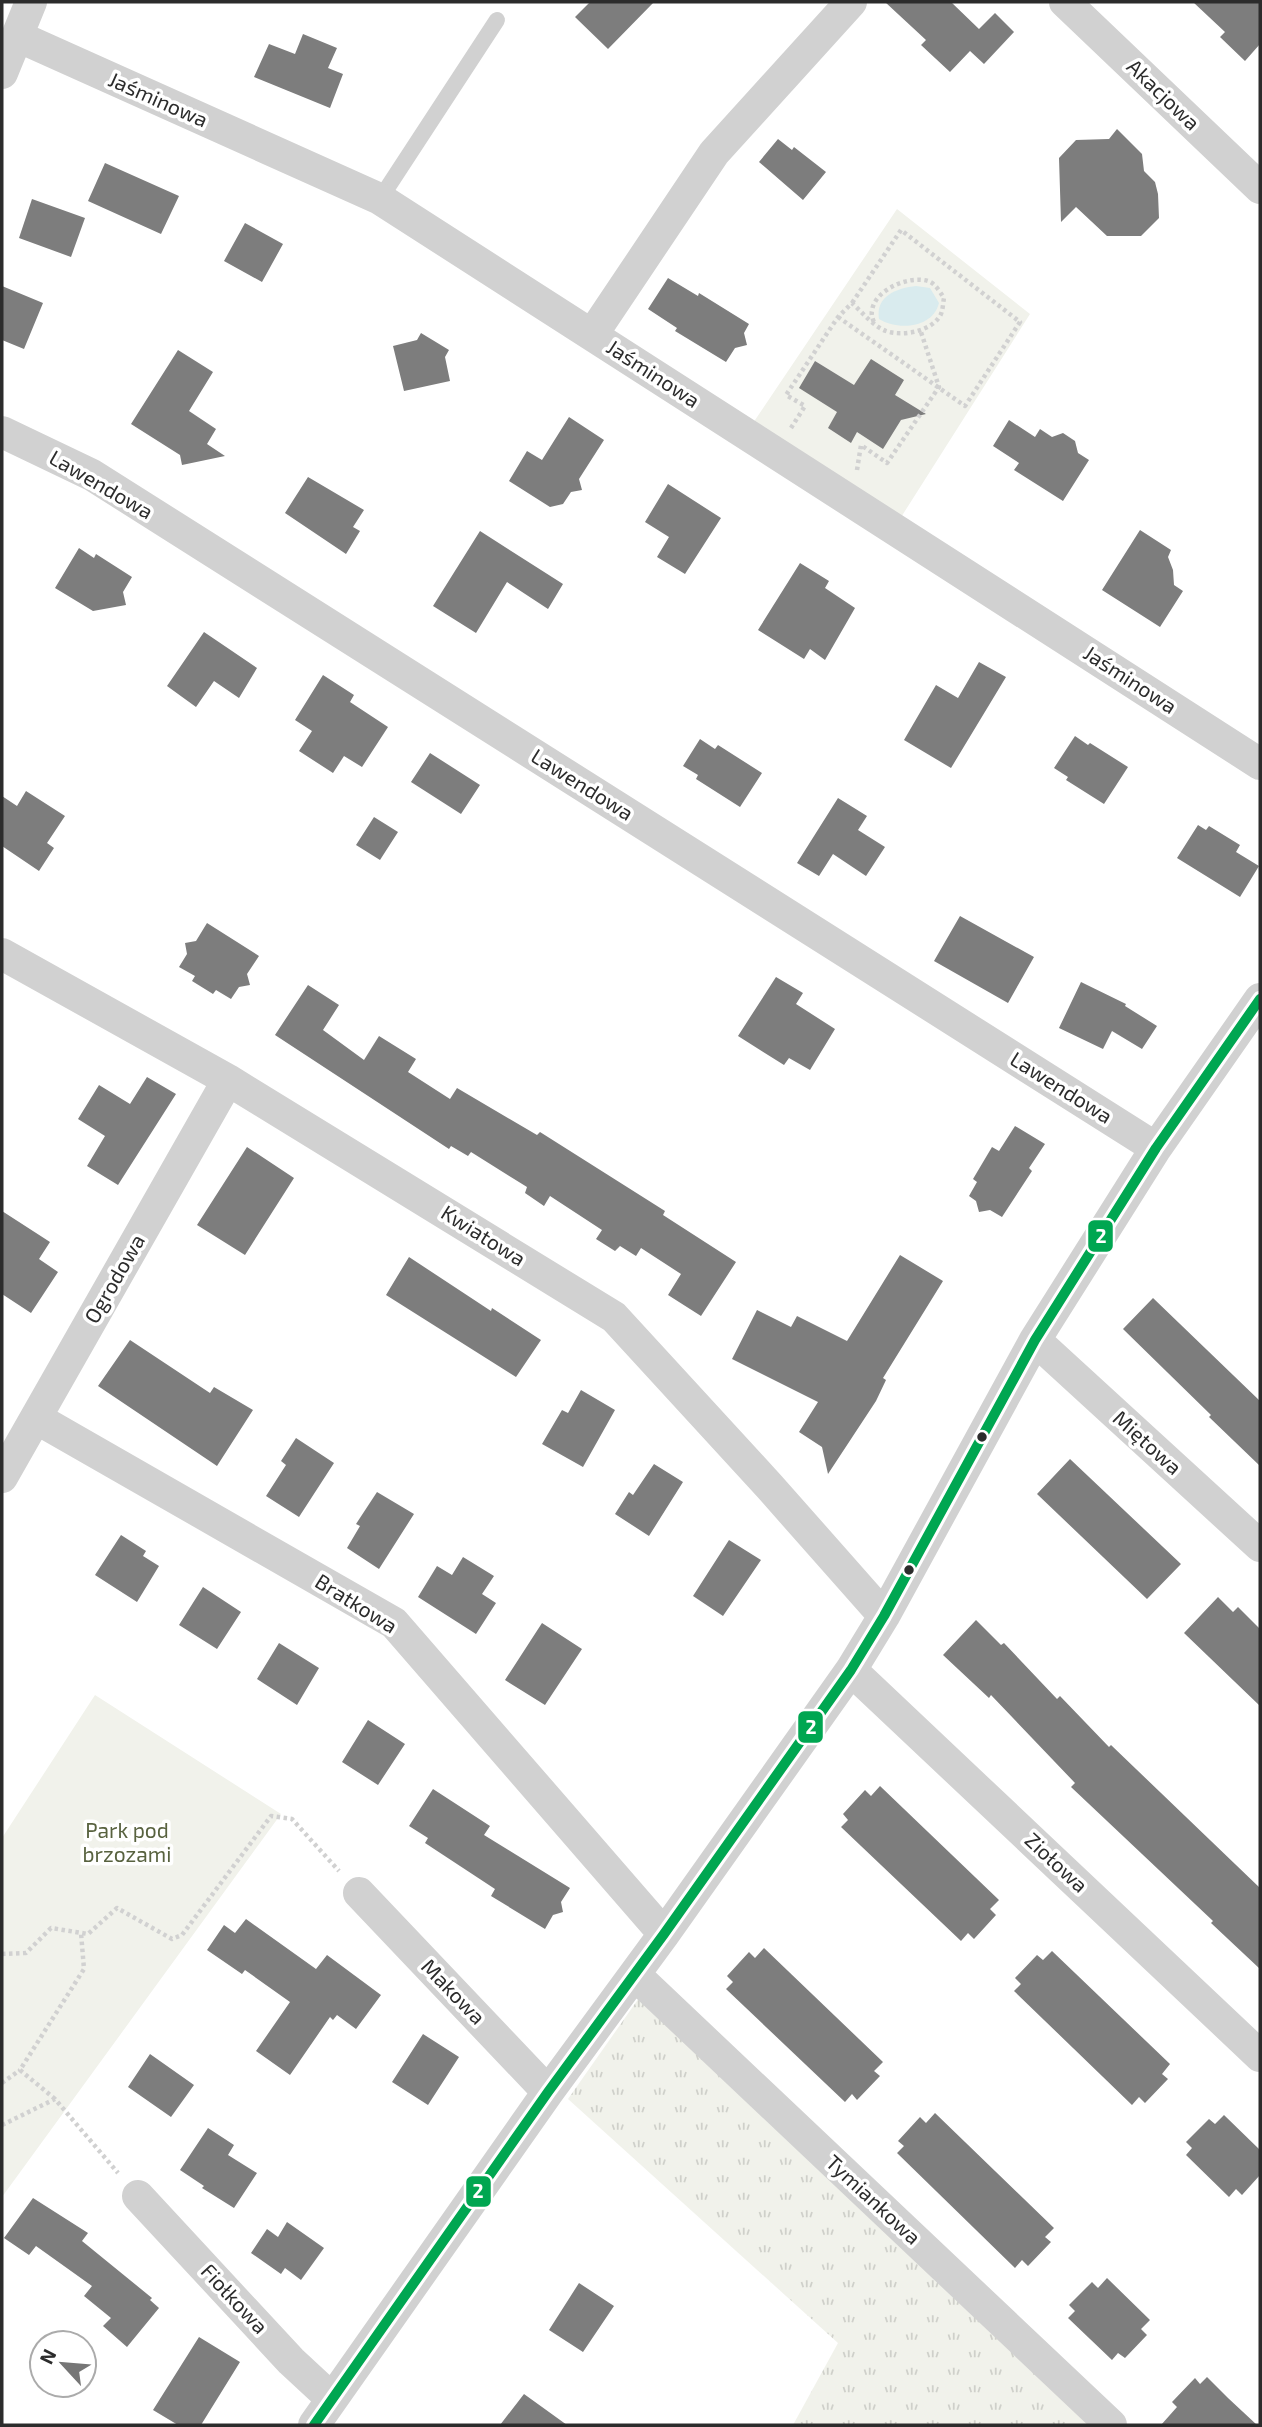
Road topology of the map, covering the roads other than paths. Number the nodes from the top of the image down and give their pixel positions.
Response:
1 (31, 2) edge
2 (851, 2) edge
3 (1065, 2) edge
4 (497, 20) dead end
5 (17, 36) junction
6 (2, 73) edge
7 (1260, 188) edge
8 (380, 199) junction
9 (592, 335) junction
10 (2, 432) edge
11 (1260, 764) edge
12 (2, 954) edge
13 (1257, 1012) edge
14 (228, 1080) junction
15 (1156, 1148) junction
16 (1035, 1340) junction
17 (36, 1418) junction
18 (2, 1477) edge
19 (1260, 1546) edge
20 (884, 1616) junction
21 (851, 1670) junction
22 (359, 1893) road end
23 (664, 1934) junction
24 (635, 1975) junction
25 (1260, 2056) edge
26 (548, 2092) junction
27 (138, 2196) road end
28 (332, 2399) junction
29 (314, 2425) edge
30 (1111, 2425) edge

1 - 5 street
2 - 9 street
3 - 7 street, Akacjowa
4 - 8 lane
5 - 6 street
5 - 8 street, Jaśminowa
8 - 9 street, Jaśminowa
9 - 11 street, Jaśminowa
10 - 15 street, Lawendowa
12 - 14 street, Kwiatowa
13 - 15 street
14 - 17 street, Ogrodowa
14 - 20 street, Kwiatowa
15 - 16 street
16 - 19 street, Miętowa
16 - 20 street
17 - 18 street, Ogrodowa
17 - 23 street, Bratkowa
20 - 21 street
21 - 23 street
21 - 25 street, Ziołowa
22 - 26 street, Makowa
23 - 24 street
24 - 26 street
24 - 30 street, Tymiankowa
26 - 28 street
27 - 28 street, Fiołkowa
28 - 29 street

